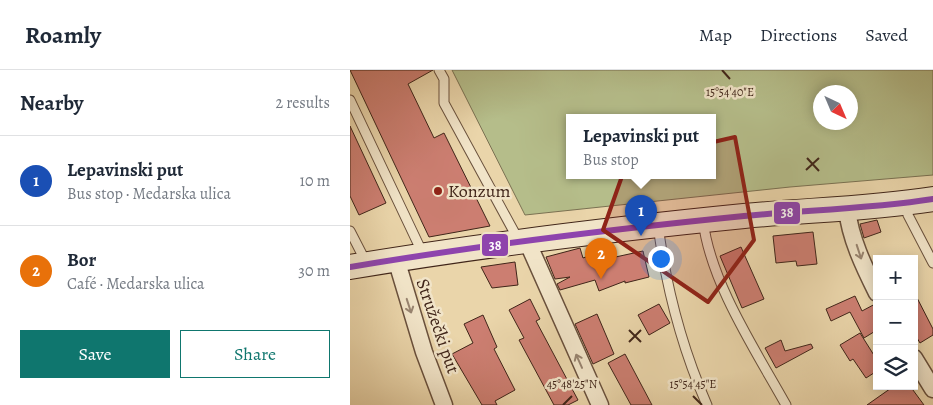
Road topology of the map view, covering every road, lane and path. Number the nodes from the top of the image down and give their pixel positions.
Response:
1 (440, 70) edge
2 (350, 100) edge
3 (933, 200) edge
4 (905, 204) junction
5 (847, 209) junction
6 (702, 220) junction
7 (658, 225) junction
8 (350, 231) edge
9 (523, 241) junction
10 (423, 255) junction
11 (396, 259) junction
12 (933, 263) edge
13 (358, 265) edge
14 (873, 285) edge
15 (918, 365) edge
16 (933, 389) edge
17 (444, 405) edge
18 (600, 405) edge
19 (707, 405) edge
20 (786, 405) edge

1 - 9 lane
2 - 10 lane
3 - 4 street
4 - 5 street
4 - 12 lane
5 - 6 street
5 -> 14 street
6 - 7 street
6 - 20 lane
7 - 9 street
7 - 19 lane
8 - 13 lane
9 - 10 street
18 -> 9 street
10 - 11 street
11 - 13 street
11 -> 17 street, Stružečki put
15 - 16 street

